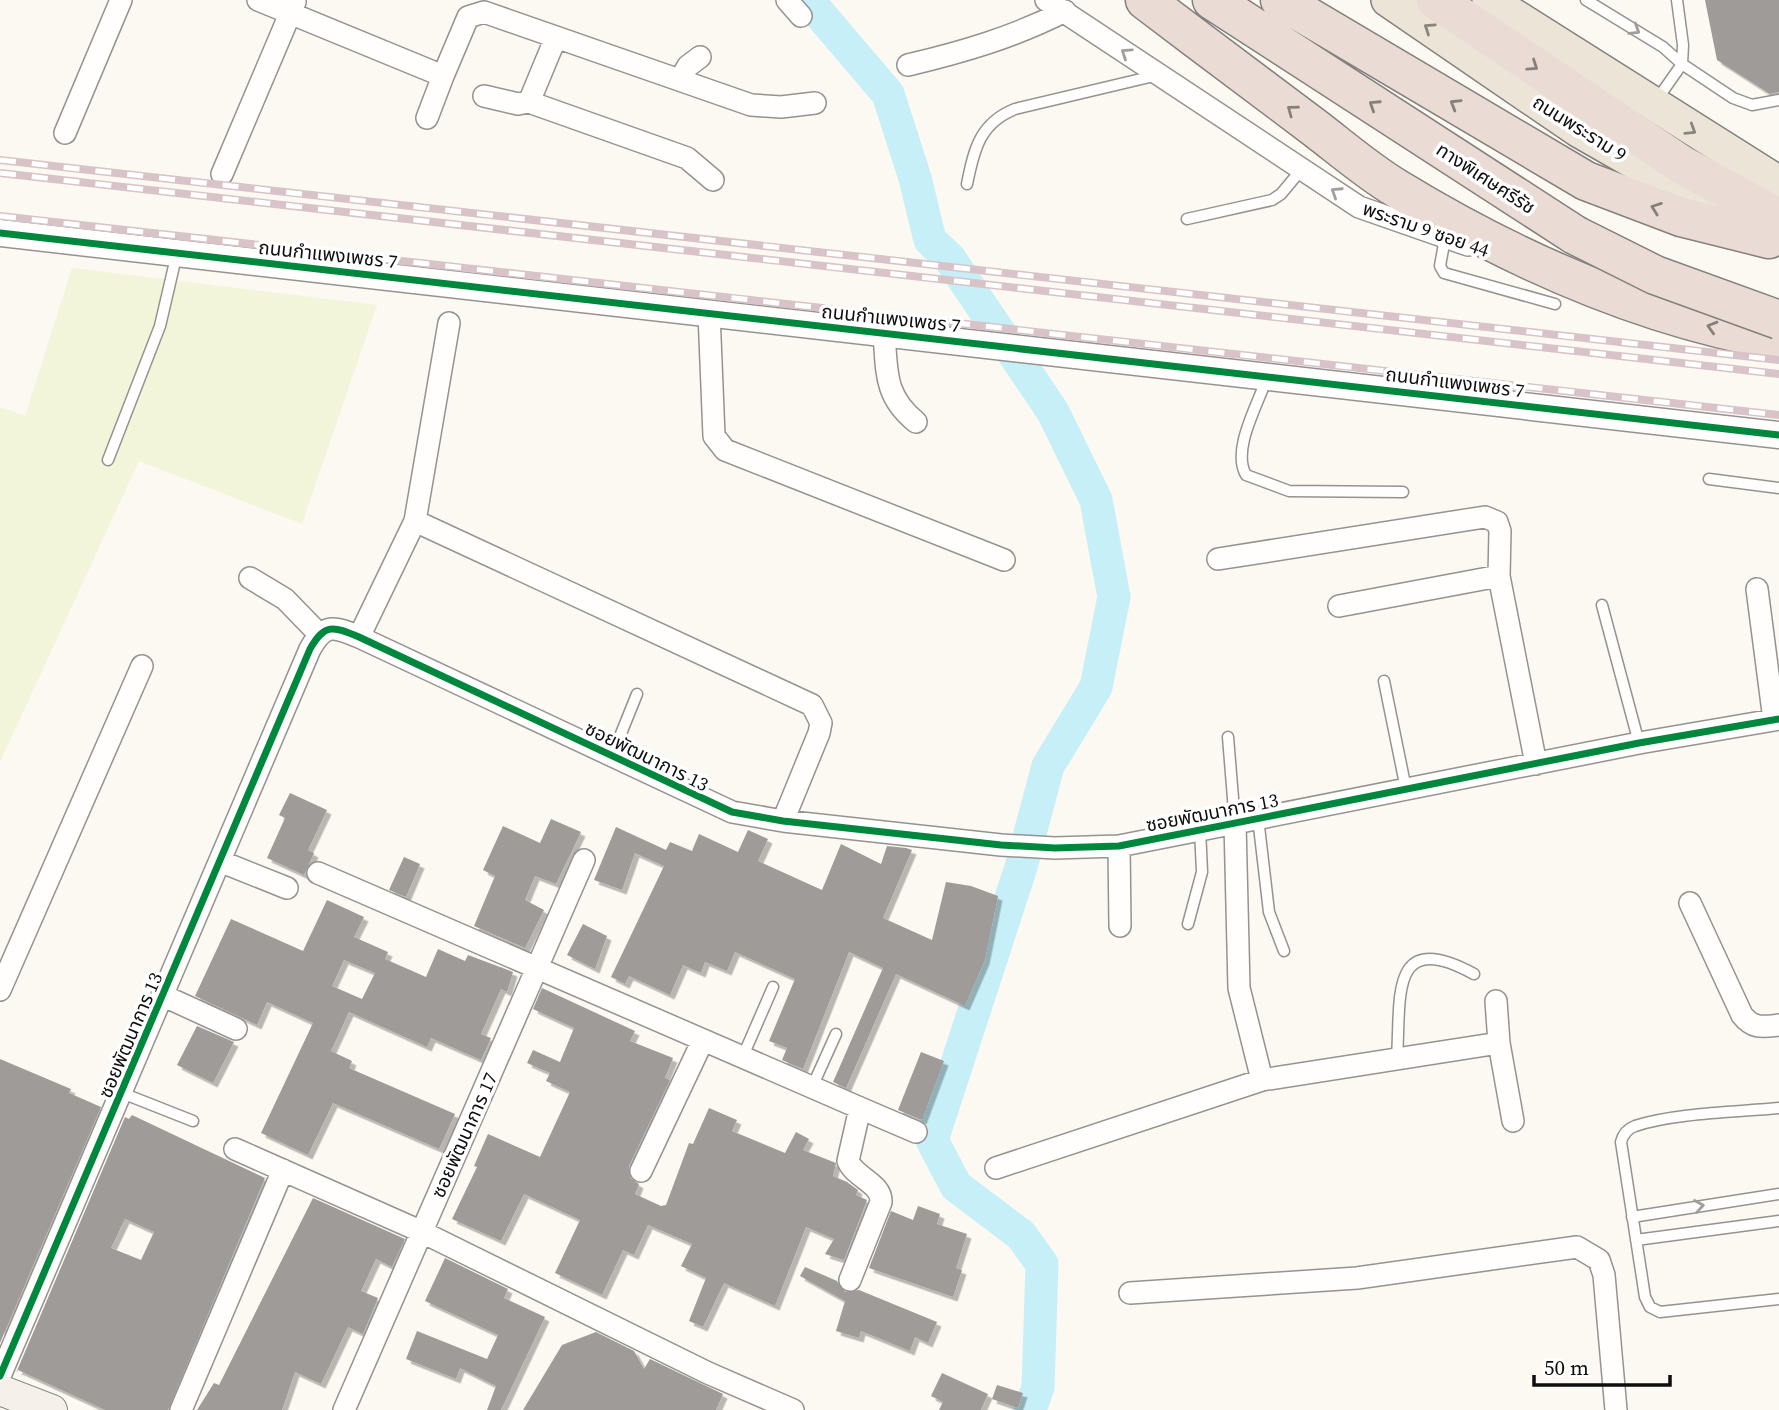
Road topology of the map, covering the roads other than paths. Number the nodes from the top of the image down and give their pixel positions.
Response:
1 (121, 0) edge
2 (258, 0) edge
3 (1046, 0) edge
4 (1145, 0) edge
5 (1212, 0) edge
6 (1280, 0) edge
7 (1388, 0) edge
8 (1436, 0) edge
9 (1489, 0) edge
10 (1586, 0) edge
11 (1677, 0) edge
12 (293, 7) edge
13 (1065, 11) junction
14 (556, 37) junction
15 (700, 57) dead end
16 (1682, 64) junction
17 (908, 65) dead end
18 (1158, 75) junction
19 (443, 76) junction
20 (680, 80) junction
21 (484, 96) dead end
22 (1779, 100) edge
23 (529, 102) junction
24 (815, 103) dead end
25 (1652, 106) junction
26 (427, 118) dead end
27 (65, 134) dead end
28 (1301, 170) junction
29 (222, 174) dead end
30 (713, 180) dead end
31 (1779, 183) edge
32 (967, 184) dead end
33 (1187, 219) dead end
34 (0, 233) edge
35 (1776, 234) edge
36 (1445, 238) junction
37 (177, 253) junction
38 (1552, 288) junction
39 (1779, 303) edge
40 (709, 313) junction
41 (1779, 320) edge
42 (449, 323) dead end
43 (884, 333) junction
44 (1779, 341) edge
45 (1266, 377) junction
46 (916, 422) dead end
47 (1779, 435) edge
48 (108, 460) dead end
49 (1709, 479) dead end
50 (1779, 488) edge
51 (1403, 492) dead end
52 (415, 522) junction
53 (1218, 559) dead end
54 (1004, 560) dead end
55 (1499, 576) junction
56 (250, 578) dead end
57 (1757, 589) dead end
58 (1602, 605) dead end
59 (1339, 606) dead end
60 (319, 634) junction
61 (359, 637) junction
62 (142, 666) dead end
63 (1384, 681) dead end
64 (637, 694) dead end
65 (1776, 719) edge
66 (1228, 737) dead end
67 (1639, 743) junction
68 (612, 756) junction
69 (1536, 764) junction
70 (1406, 789) junction
71 (1258, 818) junction
72 (783, 821) junction
73 (1235, 823) junction
74 (1200, 830) junction
75 (1119, 846) junction
76 (584, 860) dead end
77 (222, 862) junction
78 (318, 873) dead end
79 (288, 888) dead end
80 (1690, 903) dead end
81 (1188, 924) dead end
82 (1120, 926) dead end
83 (1284, 951) dead end
84 (538, 968) junction
85 (1474, 974) dead end
86 (774, 987) dead end
87 (0, 990) edge
88 (164, 996) junction
89 (1496, 1001) dead end
90 (1779, 1025) edge
91 (236, 1029) dead end
92 (836, 1034) dead end
93 (703, 1040) junction
94 (1499, 1043) junction
95 (743, 1056) junction
96 (1397, 1057) junction
97 (1262, 1080) junction
98 (813, 1085) junction
99 (122, 1093) junction
100 (860, 1108) junction
101 (1779, 1108) edge
102 (192, 1121) dead end
103 (1513, 1121) dead end
104 (916, 1132) dead end
105 (235, 1149) dead end
106 (996, 1167) dead end
107 (283, 1170) junction
108 (640, 1171) dead end
109 (1779, 1194) edge
110 (1632, 1217) junction
111 (1779, 1221) edge
112 (420, 1231) junction
113 (1636, 1240) junction
114 (850, 1280) dead end
115 (1130, 1293) dead end
116 (1779, 1299) edge
117 (0, 1376) edge
118 (0, 1390) edge
119 (52, 1410) edge
120 (181, 1410) edge
121 (344, 1410) edge
122 (793, 1410) edge
123 (1616, 1410) edge

1 - 27 street
2 - 12 street
3 - 13 street, พระราม 9 ซอย 44
38 -> 4 highway
41 -> 5 highway, ทางพิเศษศรีรัช, bridge
35 -> 6 highway
35 -> 7 main road, ถนนพระราม 9
8 -> 35 highway
9 - 25 main road
10 -> 16 lane
11 - 16 lane
12 - 19 street
12 - 29 street
13 - 17 street
18 -> 13 street, พระราม 9 ซอย 44
14 - 19 street
14 - 20 street
14 - 23 street
15 - 20 street
16 - 22 lane
16 - 25 lane
18 - 28 street, พระราม 9 ซอย 44
18 - 32 lane
19 - 26 street
20 - 24 street
21 - 23 street
23 - 30 street
25 -> 31 main road
28 - 33 lane
36 -> 28 street, พระราม 9 ซอย 44
34 - 37 street, ถนนกำแพงเพชร 7
36 - 38 street, พระราม 9 ซอย 44
36 - 38 lane
37 - 40 street, ถนนกำแพงเพชร 7
37 - 48 lane
38 - 39 street, พระราม 9 ซอย 44
44 -> 38 highway
40 - 43 street, ถนนกำแพงเพชร 7
40 - 54 street
42 - 52 street
43 - 45 street, ถนนกำแพงเพชร 7
43 - 46 street
45 - 47 street, ถนนกำแพงเพชร 7
45 - 51 lane
49 - 50 lane
52 - 61 street
52 - 72 street
53 - 55 street
55 - 59 street
55 - 69 street
56 - 60 street
57 - 65 street
58 - 67 lane
60 - 61 street, ซอยพัฒนาการ 13
60 - 77 street, ซอยพัฒนาการ 13
61 - 68 street, ซอยพัฒนาการ 13
62 - 87 street
63 - 70 lane
64 - 68 lane
65 - 67 street, ซอยพัฒนาการ 13
66 - 73 lane
67 - 69 street, ซอยพัฒนาการ 13
68 - 72 street, ซอยพัฒนาการ 13
69 - 70 street, ซอยพัฒนาการ 13
70 - 71 street, ซอยพัฒนาการ 13
71 - 73 street, ซอยพัฒนาการ 13
71 - 83 lane
72 - 75 street, ซอยพัฒนาการ 13
73 - 74 street, ซอยพัฒนาการ 13
73 - 97 street
74 - 75 street, ซอยพัฒนาการ 13
74 - 81 lane
75 - 82 street
76 - 84 street, ซอยพัฒนาการ 17
77 - 79 street
77 - 88 street, ซอยพัฒนาการ 13
78 - 84 street
80 - 90 street
84 - 93 street
84 - 112 street, ซอยพัฒนาการ 17
85 - 96 lane
86 - 95 lane
88 - 91 street
88 - 99 street, ซอยพัฒนาการ 13
89 - 94 street
92 - 98 lane
93 - 95 street
93 - 108 street
94 - 96 street
94 - 103 street
95 - 98 street
96 - 97 street
97 - 106 street
98 - 100 street
99 - 102 lane
99 - 117 street, ซอยพัฒนาการ 13
100 - 104 street
100 - 114 street
101 - 110 lane
105 - 107 street
107 - 112 street
107 - 120 street
110 -> 109 lane
110 - 113 lane
111 - 113 lane
112 - 121 street, ซอยพัฒนาการ 17
112 - 122 street
113 - 116 lane
115 - 123 street
118 - 119 main road

